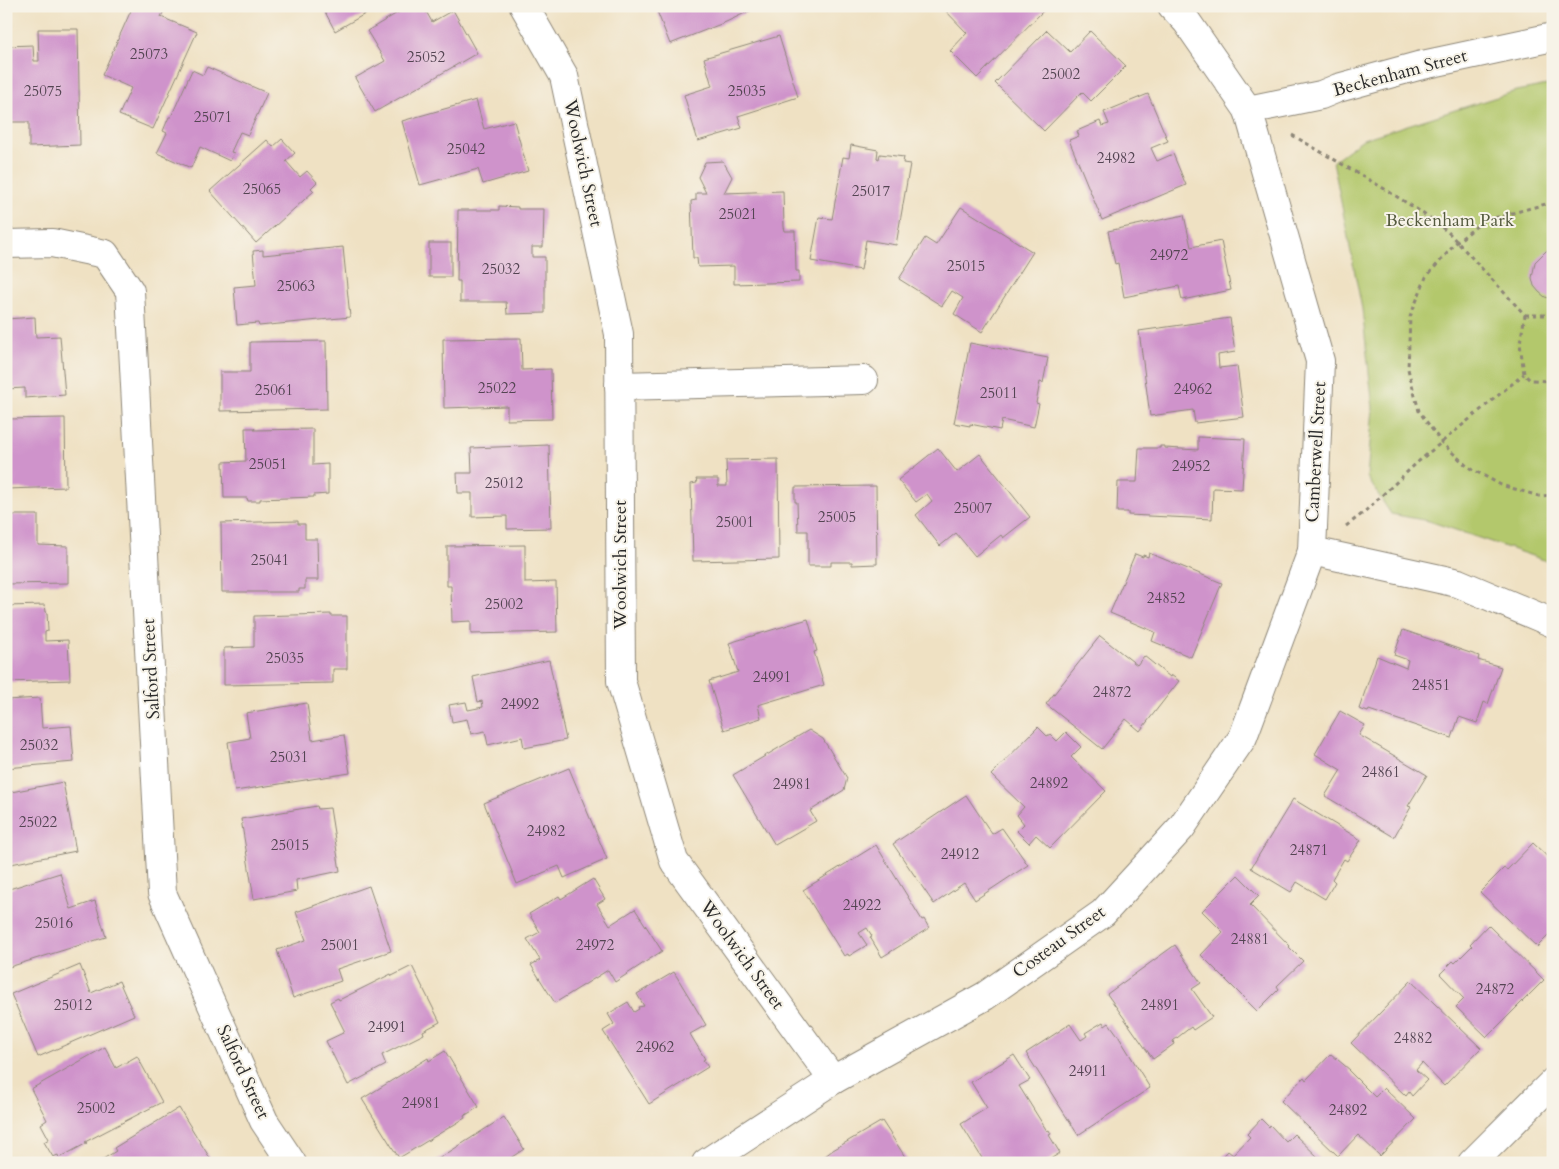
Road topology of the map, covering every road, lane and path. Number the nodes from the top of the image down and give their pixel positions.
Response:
1 (524, 6) edge
2 (1172, 6) edge
3 (1553, 37) edge
4 (1248, 110) junction
5 (1553, 202) edge
6 (1457, 242) junction
7 (6, 244) edge
8 (1525, 315) junction
9 (1553, 315) edge
10 (1524, 374) junction
11 (864, 380) dead end
12 (1553, 381) edge
13 (619, 386) junction
14 (1441, 442) junction
15 (1553, 495) edge
16 (1312, 551) junction
17 (1553, 623) edge
18 (833, 1080) junction
19 (1553, 1082) edge
20 (292, 1163) edge
21 (706, 1163) edge
22 (1472, 1163) edge

1 - 13 street, Woolwich Street
2 - 4 street, Camberwell Street
3 - 4 street, Beckenham Street
4 - 6 path
4 - 16 street, Camberwell Street
5 - 6 path
6 - 8 path
6 - 14 path
7 - 20 street, Salford Street
8 - 9 path
8 - 10 path
10 - 12 path
10 - 14 path
11 - 13 street
13 - 18 street, Woolwich Street
14 - 15 path
14 - 16 path
16 - 17 street
16 - 18 street, Costeau Street
18 - 21 street, Costeau Street
19 - 22 street

